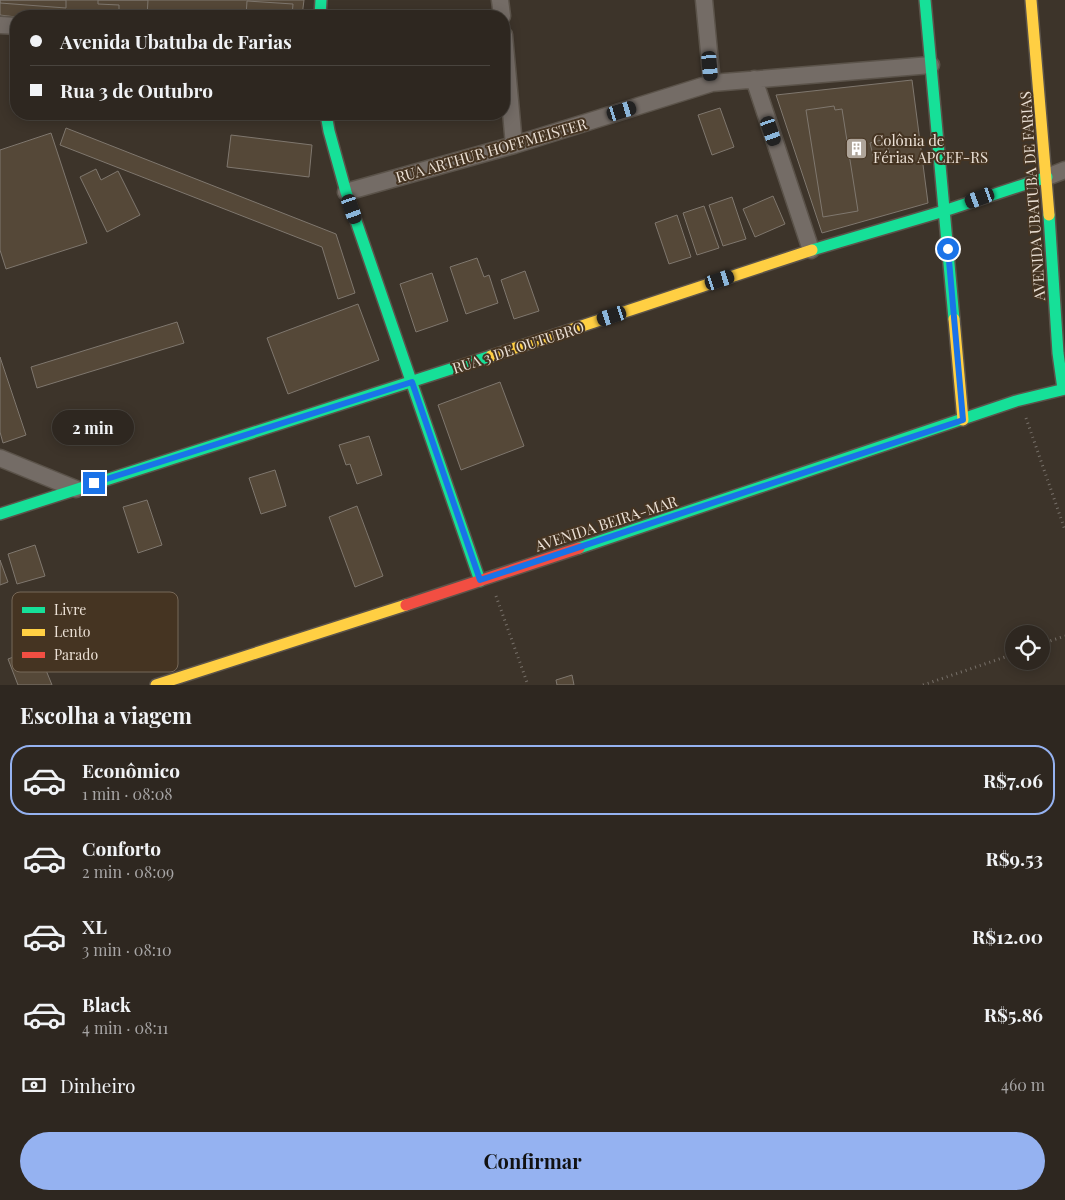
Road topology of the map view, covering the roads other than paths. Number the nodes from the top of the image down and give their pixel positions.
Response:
1 (704, 0) edge
2 (925, 0) edge
3 (1031, 0) edge
4 (931, 65) junction
5 (754, 80) junction
6 (712, 83) junction
7 (510, 101) edge
8 (327, 120) edge
9 (514, 145) junction
10 (1065, 170) edge
11 (1047, 177) junction
12 (346, 192) junction
13 (944, 211) junction
14 (811, 250) junction
15 (412, 382) junction
16 (1064, 389) edge
17 (963, 420) junction
18 (0, 458) edge
19 (76, 489) junction
20 (0, 514) edge
21 (485, 579) junction
22 (156, 685) edge

1 - 6 street
2 - 4 main road
3 - 11 main road, AVENIDA UBATUBA DE FARIAS
4 - 5 street, RUA ARTHUR HOFFMEISTER
4 - 13 main road
5 - 6 street, RUA ARTHUR HOFFMEISTER
5 - 14 street
6 - 9 street, RUA ARTHUR HOFFMEISTER
7 - 9 street
8 - 12 main road
9 - 12 street, RUA ARTHUR HOFFMEISTER
10 - 11 street, RUA 3 DE OUTUBRO
11 - 13 main road, RUA 3 DE OUTUBRO
11 - 16 main road, AVENIDA UBATUBA DE FARIAS
12 - 15 main road
13 - 14 main road, RUA 3 DE OUTUBRO
13 - 17 main road
14 - 15 main road, RUA 3 DE OUTUBRO
15 - 19 main road, RUA 3 DE OUTUBRO
15 - 21 main road
16 - 17 main road, AVENIDA BEIRA-MAR
17 - 21 main road, AVENIDA BEIRA-MAR
18 - 19 street
19 - 20 main road, RUA 3 DE OUTUBRO
21 - 22 main road, AVENIDA BEIRA-MAR

